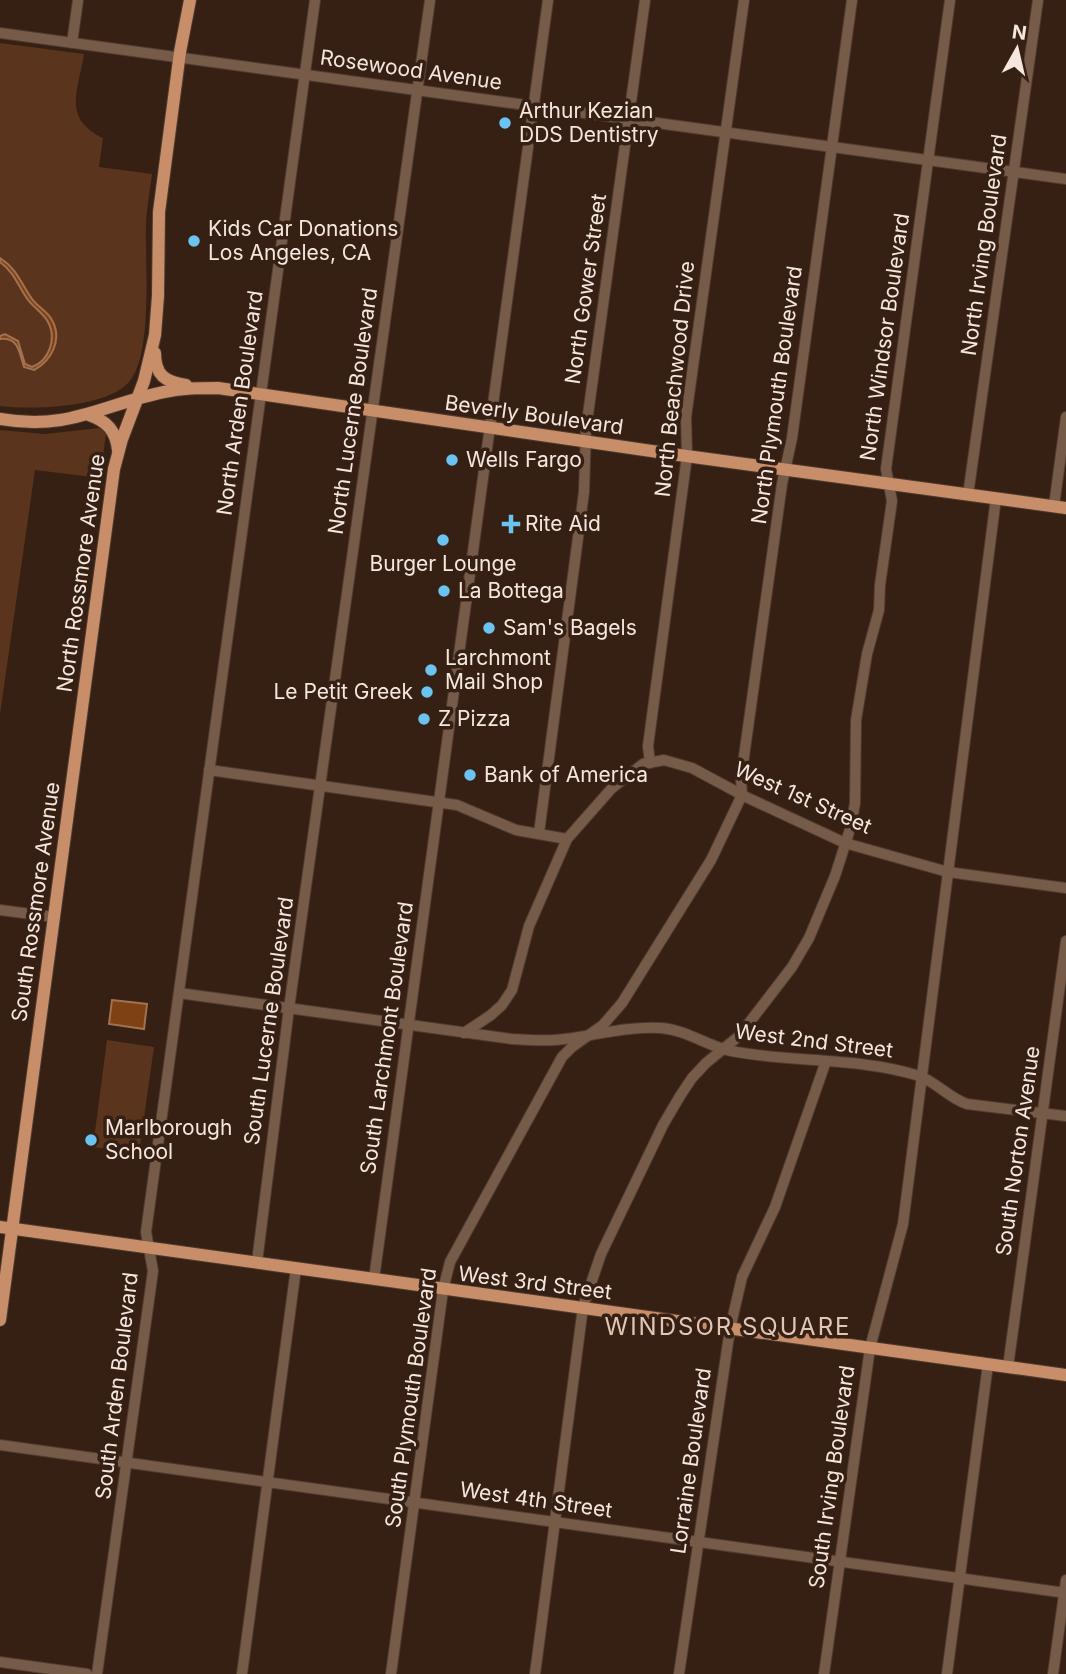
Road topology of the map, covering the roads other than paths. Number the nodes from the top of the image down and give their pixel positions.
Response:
1 (78, 0) edge
2 (190, 0) edge
3 (315, 0) edge
4 (430, 0) edge
5 (548, 0) edge
6 (645, 0) edge
7 (744, 0) edge
8 (852, 0) edge
9 (950, 0) edge
10 (1038, 0) edge
11 (0, 33) edge
12 (72, 43) junction
13 (179, 58) junction
14 (305, 75) junction
15 (417, 90) junction
16 (534, 107) junction
17 (628, 120) junction
18 (726, 133) junction
19 (832, 147) junction
20 (928, 161) junction
21 (1013, 172) junction
22 (1066, 179) edge
23 (155, 335) junction
24 (218, 388) junction
25 (261, 395) junction
26 (136, 400) junction
27 (373, 410) junction
28 (89, 415) junction
29 (1066, 417) edge
30 (0, 419) edge
31 (489, 428) junction
32 (585, 442) junction
33 (118, 450) junction
34 (687, 456) junction
35 (785, 470) junction
36 (888, 484) junction
37 (968, 495) junction
38 (996, 499) junction
39 (1060, 507) edge
40 (77, 739) joint
41 (650, 763) junction
42 (209, 770) junction
43 (321, 786) junction
44 (742, 795) junction
45 (438, 802) junction
46 (539, 833) junction
47 (567, 839) junction
48 (845, 843) junction
49 (948, 872) junction
50 (1066, 888) edge
51 (0, 910) edge
52 (54, 917) junction
53 (1066, 941) edge
54 (178, 993) junction
55 (289, 1008) junction
56 (408, 1025) junction
57 (464, 1033) junction
58 (588, 1035) junction
59 (724, 1050) junction
60 (826, 1061) junction
61 (921, 1076) junction
62 (1043, 1113) junction
63 (1066, 1116) edge
64 (6, 1228) edge
65 (149, 1248) junction
66 (257, 1262) junction
67 (296, 1268) junction
68 (374, 1279) junction
69 (443, 1290) junction
70 (583, 1307) junction
71 (0, 1320) edge
72 (730, 1329) junction
73 (870, 1348) junction
74 (988, 1364) junction
75 (1008, 1367) junction
76 (1066, 1375) edge
77 (0, 1445) edge
78 (127, 1462) junction
79 (268, 1482) junction
80 (414, 1502) junction
81 (556, 1523) junction
82 (698, 1542) junction
83 (839, 1562) junction
84 (959, 1578) junction
85 (1066, 1580) edge
86 (1065, 1593) edge
87 (0, 1662) edge
88 (87, 1674) edge
89 (97, 1674) edge
90 (242, 1674) edge
91 (391, 1674) edge
92 (536, 1674) edge
93 (679, 1674) edge
94 (824, 1674) edge
95 (947, 1674) edge
96 (1053, 1674) edge

1 - 12 street
2 - 13 main road, North Rossmore Avenue
3 - 14 street, North Arden Boulevard
4 - 15 street, North Lucerne Boulevard
5 - 16 street, South Larchmont Boulevard
6 - 17 street, North Gower Street
7 - 18 street, North Beachwood Drive
8 - 19 street, North Plymouth Boulevard
9 - 20 street, North Windsor Boulevard
10 - 21 street, North Irving Boulevard
11 - 12 street, Rosewood Avenue
12 - 13 street, Rosewood Avenue
13 - 14 street, Rosewood Avenue
13 - 23 main road, North Rossmore Avenue
14 - 15 street, Rosewood Avenue
14 - 25 street, North Arden Boulevard
15 - 16 street, Rosewood Avenue
15 - 27 street, North Lucerne Boulevard
16 - 17 street, Rosewood Avenue
16 - 31 street, South Larchmont Boulevard
17 - 18 street, Rosewood Avenue
17 - 32 street, North Gower Street
18 - 19 street, Rosewood Avenue
18 - 34 street, North Beachwood Drive
19 - 20 street, Rosewood Avenue
19 - 35 street, North Plymouth Boulevard
20 - 21 street, Rosewood Avenue
20 - 36 street, North Windsor Boulevard
21 - 22 street, Rosewood Avenue
21 - 37 street, North Irving Boulevard
23 - 24 main road
23 - 26 main road, North Rossmore Avenue
24 - 25 main road, Beverly Boulevard
24 - 26 main road, Beverly Boulevard
25 - 27 main road, Beverly Boulevard
25 - 42 street, North Arden Boulevard
26 - 28 main road, Beverly Boulevard
26 - 33 main road, North Rossmore Avenue
27 - 31 main road, Beverly Boulevard
27 - 43 street, North Lucerne Boulevard
28 - 30 main road, Beverly Boulevard
28 - 33 main road
29 - 39 street
31 - 32 main road, Beverly Boulevard
31 - 45 street, South Larchmont Boulevard
32 - 34 main road, Beverly Boulevard
32 - 46 street, North Gower Street
33 - 40 main road, North Rossmore Avenue
34 - 35 main road, Beverly Boulevard
34 - 41 street, North Beachwood Drive
35 - 36 main road, Beverly Boulevard
35 - 44 street, North Plymouth Boulevard
36 - 37 main road, Beverly Boulevard
36 - 48 street, North Windsor Boulevard
37 - 38 main road, Beverly Boulevard
38 - 39 main road, Beverly Boulevard
38 - 49 street
40 - 52 main road, South Rossmore Avenue
41 - 44 street, West 1st Street
41 - 47 street
42 - 43 street
42 - 54 street, South Arden Boulevard
43 - 45 street
43 - 55 street, South Lucerne Boulevard
44 - 48 street, West 1st Street
44 - 58 street, South Plymouth Boulevard
45 - 46 street
45 - 56 street, South Larchmont Boulevard
46 - 47 street
47 - 57 street
48 - 49 street, West 1st Street
48 - 59 street, North Windsor Boulevard
49 - 50 street, West 1st Street
49 - 61 street, South Irving Boulevard
51 - 52 street
52 - 64 main road, South Rossmore Avenue
53 - 62 street, South Norton Avenue
54 - 55 street, West 2nd Street
54 - 65 street, South Arden Boulevard
55 - 56 street, West 2nd Street
55 - 66 street, South Lucerne Boulevard
56 - 57 street, West 2nd Street
56 - 68 street, South Larchmont Boulevard
57 - 58 street, West 2nd Street
58 - 59 street, West 2nd Street
58 - 69 street, South Plymouth Boulevard
59 - 60 street, West 2nd Street
59 - 70 street, North Windsor Boulevard
60 - 61 street, West 2nd Street
60 - 72 street, Lorraine Boulevard
61 - 62 street, West 2nd Street
61 - 73 street, South Irving Boulevard
62 - 63 street, West 2nd Street
62 - 75 street, South Norton Avenue
64 - 65 main road, West 3rd Street
64 - 71 main road, South Rossmore Avenue
65 - 66 main road, West 3rd Street
65 - 78 street, South Arden Boulevard
66 - 67 main road, West 3rd Street
67 - 68 main road, West 3rd Street
67 - 79 street
68 - 69 main road, West 3rd Street
69 - 70 main road, West 3rd Street
69 - 80 street, South Plymouth Boulevard
70 - 72 main road, West 3rd Street
70 - 81 street, North Windsor Boulevard
72 - 73 main road, West 3rd Street
72 - 82 street, Lorraine Boulevard
73 - 74 main road, West 3rd Street
73 - 83 street, South Irving Boulevard
74 - 75 main road, West 3rd Street
74 - 84 street
75 - 76 main road, West 3rd Street
77 - 78 street, West 4th Street
78 - 79 street, West 4th Street
78 - 89 street, South Arden Boulevard
79 - 80 street, West 4th Street
79 - 90 street
80 - 81 street, West 4th Street
80 - 91 street, South Plymouth Boulevard
81 - 82 street, West 4th Street
81 - 92 street, North Windsor Boulevard
82 - 83 street, West 4th Street
82 - 93 street, Lorraine Boulevard
83 - 84 street, West 4th Street
83 - 94 street, South Irving Boulevard
84 - 86 street, West 4th Street
84 - 95 street
85 - 86 street
86 - 96 street
87 - 88 street

